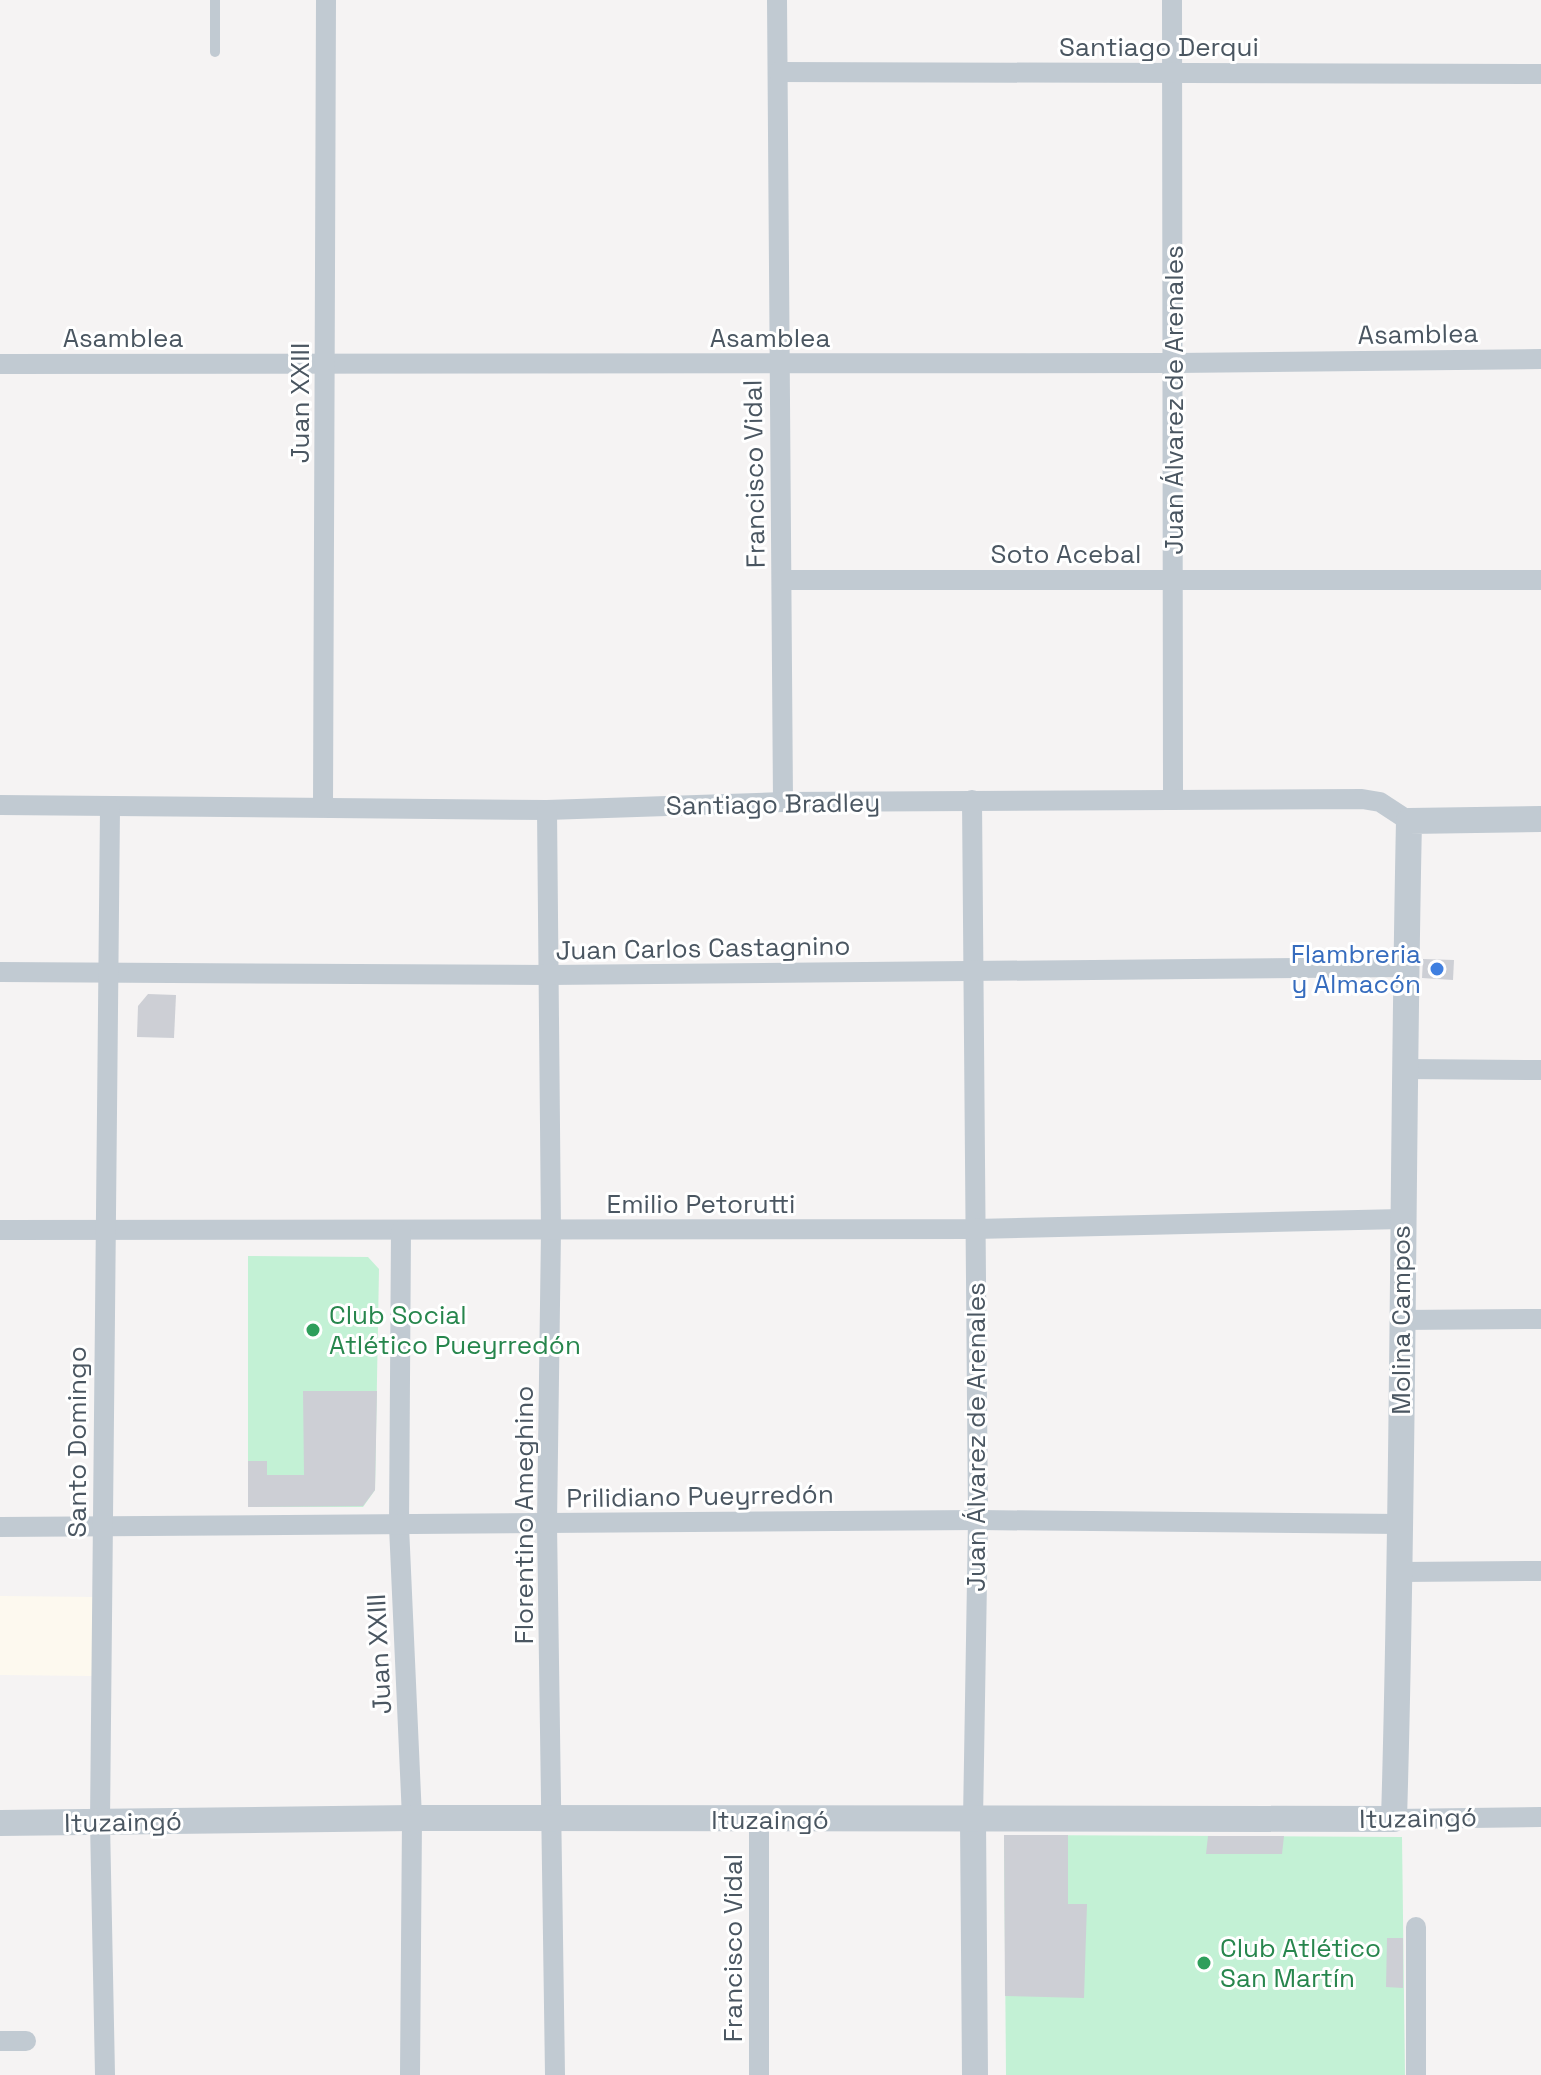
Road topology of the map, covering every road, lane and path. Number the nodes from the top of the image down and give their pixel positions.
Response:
1 (215, 0) edge
2 (326, 0) edge
3 (777, 0) edge
4 (1172, 0) edge
5 (215, 52) dead end
6 (778, 72) junction
7 (1173, 73) junction
8 (1541, 74) edge
9 (1541, 359) edge
10 (1175, 363) junction
11 (0, 364) edge
12 (778, 364) junction
13 (326, 365) junction
14 (782, 580) junction
15 (1541, 580) edge
16 (1173, 581) junction
17 (1173, 799) junction
18 (972, 800) junction
19 (783, 802) junction
20 (0, 805) edge
21 (323, 806) junction
22 (110, 808) junction
23 (547, 810) junction
24 (1541, 819) edge
25 (1409, 821) junction
26 (1406, 967) junction
27 (107, 970) junction
28 (975, 971) junction
29 (0, 972) edge
30 (548, 975) junction
31 (1404, 1069) junction
32 (1541, 1070) edge
33 (1402, 1219) junction
34 (975, 1229) junction
35 (0, 1230) edge
36 (401, 1231) junction
37 (551, 1231) junction
38 (105, 1232) junction
39 (1541, 1319) edge
40 (1401, 1320) junction
41 (978, 1520) junction
42 (547, 1524) junction
43 (1399, 1524) junction
44 (103, 1526) junction
45 (399, 1526) junction
46 (0, 1527) edge
47 (1541, 1571) edge
48 (1401, 1572) junction
49 (1541, 1817) edge
50 (412, 1818) junction
51 (1394, 1819) junction
52 (554, 1820) junction
53 (973, 1820) junction
54 (759, 1821) junction
55 (100, 1822) junction
56 (0, 1823) edge
57 (1416, 1927) dead end
58 (0, 2041) edge
59 (26, 2041) dead end
60 (105, 2075) edge
61 (410, 2075) edge
62 (555, 2075) edge
63 (759, 2075) edge
64 (975, 2075) edge
65 (1416, 2075) edge

1 - 5 lane
2 - 13 street, Juan XXIII
3 - 6 street, Francisco Vidal
4 - 7 street, Juan Álvarez de Arenales
6 - 7 street, Santiago Derqui
6 - 12 street, Francisco Vidal
7 - 8 street, Santiago Derqui
7 - 10 street, Juan Álvarez de Arenales
9 - 10 street, Asamblea
10 - 12 street, Asamblea
10 - 16 street, Juan Álvarez de Arenales
11 - 13 street, Asamblea
12 - 13 street, Asamblea
12 - 14 street, Francisco Vidal
13 - 21 street, Juan XXIII
14 - 16 street, Soto Acebal
14 - 19 street, Francisco Vidal
15 - 16 street, Soto Acebal
16 - 17 street, Juan Álvarez de Arenales
17 - 18 street, Santiago Bradley
17 - 25 street, Santiago Bradley
18 - 19 street, Santiago Bradley
18 - 28 street, Juan Álvarez de Arenales
19 - 23 street, Santiago Bradley
20 - 22 street, Santiago Bradley
21 - 22 street, Santiago Bradley
21 - 23 street, Santiago Bradley
22 - 27 street, Santo Domingo
23 - 30 street, Florentino Ameghino
24 - 25 street
25 - 26 street, Molina Campos
26 - 28 street, Juan Carlos Castagnino
26 - 31 street, Molina Campos
27 - 29 street, Juan Carlos Castagnino
27 - 30 street, Juan Carlos Castagnino
27 - 38 street, Santo Domingo
28 - 30 street, Juan Carlos Castagnino
28 - 34 street, Juan Álvarez de Arenales
30 - 37 street, Florentino Ameghino
31 - 32 street
31 - 33 street, Molina Campos
33 - 34 street, Emilio Petorutti
33 - 40 street, Molina Campos
34 - 37 street, Emilio Petorutti
34 - 41 street, Juan Álvarez de Arenales
35 - 38 street, Emilio Petorutti
36 - 37 street, Emilio Petorutti
36 - 38 street, Emilio Petorutti
36 - 45 street, Juan XXIII
37 - 42 street, Florentino Ameghino
38 - 44 street, Santo Domingo
39 - 40 street
40 - 43 street, Molina Campos
41 - 42 street, Prilidiano Pueyrredón
41 - 43 street, Prilidiano Pueyrredón
41 - 53 street, Juan Álvarez de Arenales
42 - 45 street, Prilidiano Pueyrredón
42 - 52 street, Florentino Ameghino
43 - 48 street, Molina Campos
44 - 45 street, Prilidiano Pueyrredón
44 - 46 street, Prilidiano Pueyrredón
44 - 55 street, Santo Domingo
45 - 50 street, Juan XXIII
47 - 48 street
48 - 51 street, Molina Campos
49 - 51 street, Ituzaingó
50 - 52 street, Ituzaingó
50 - 55 street, Ituzaingó
50 - 61 street, Juan XXIII
51 - 53 street, Ituzaingó
52 - 54 street, Ituzaingó
52 - 62 street, Florentino Ameghino
53 - 54 street, Ituzaingó
53 - 64 street, Juan Álvarez de Arenales
54 - 63 street, Francisco Vidal
55 - 56 street, Ituzaingó
55 - 60 street, Santo Domingo
57 - 65 street
58 - 59 street

